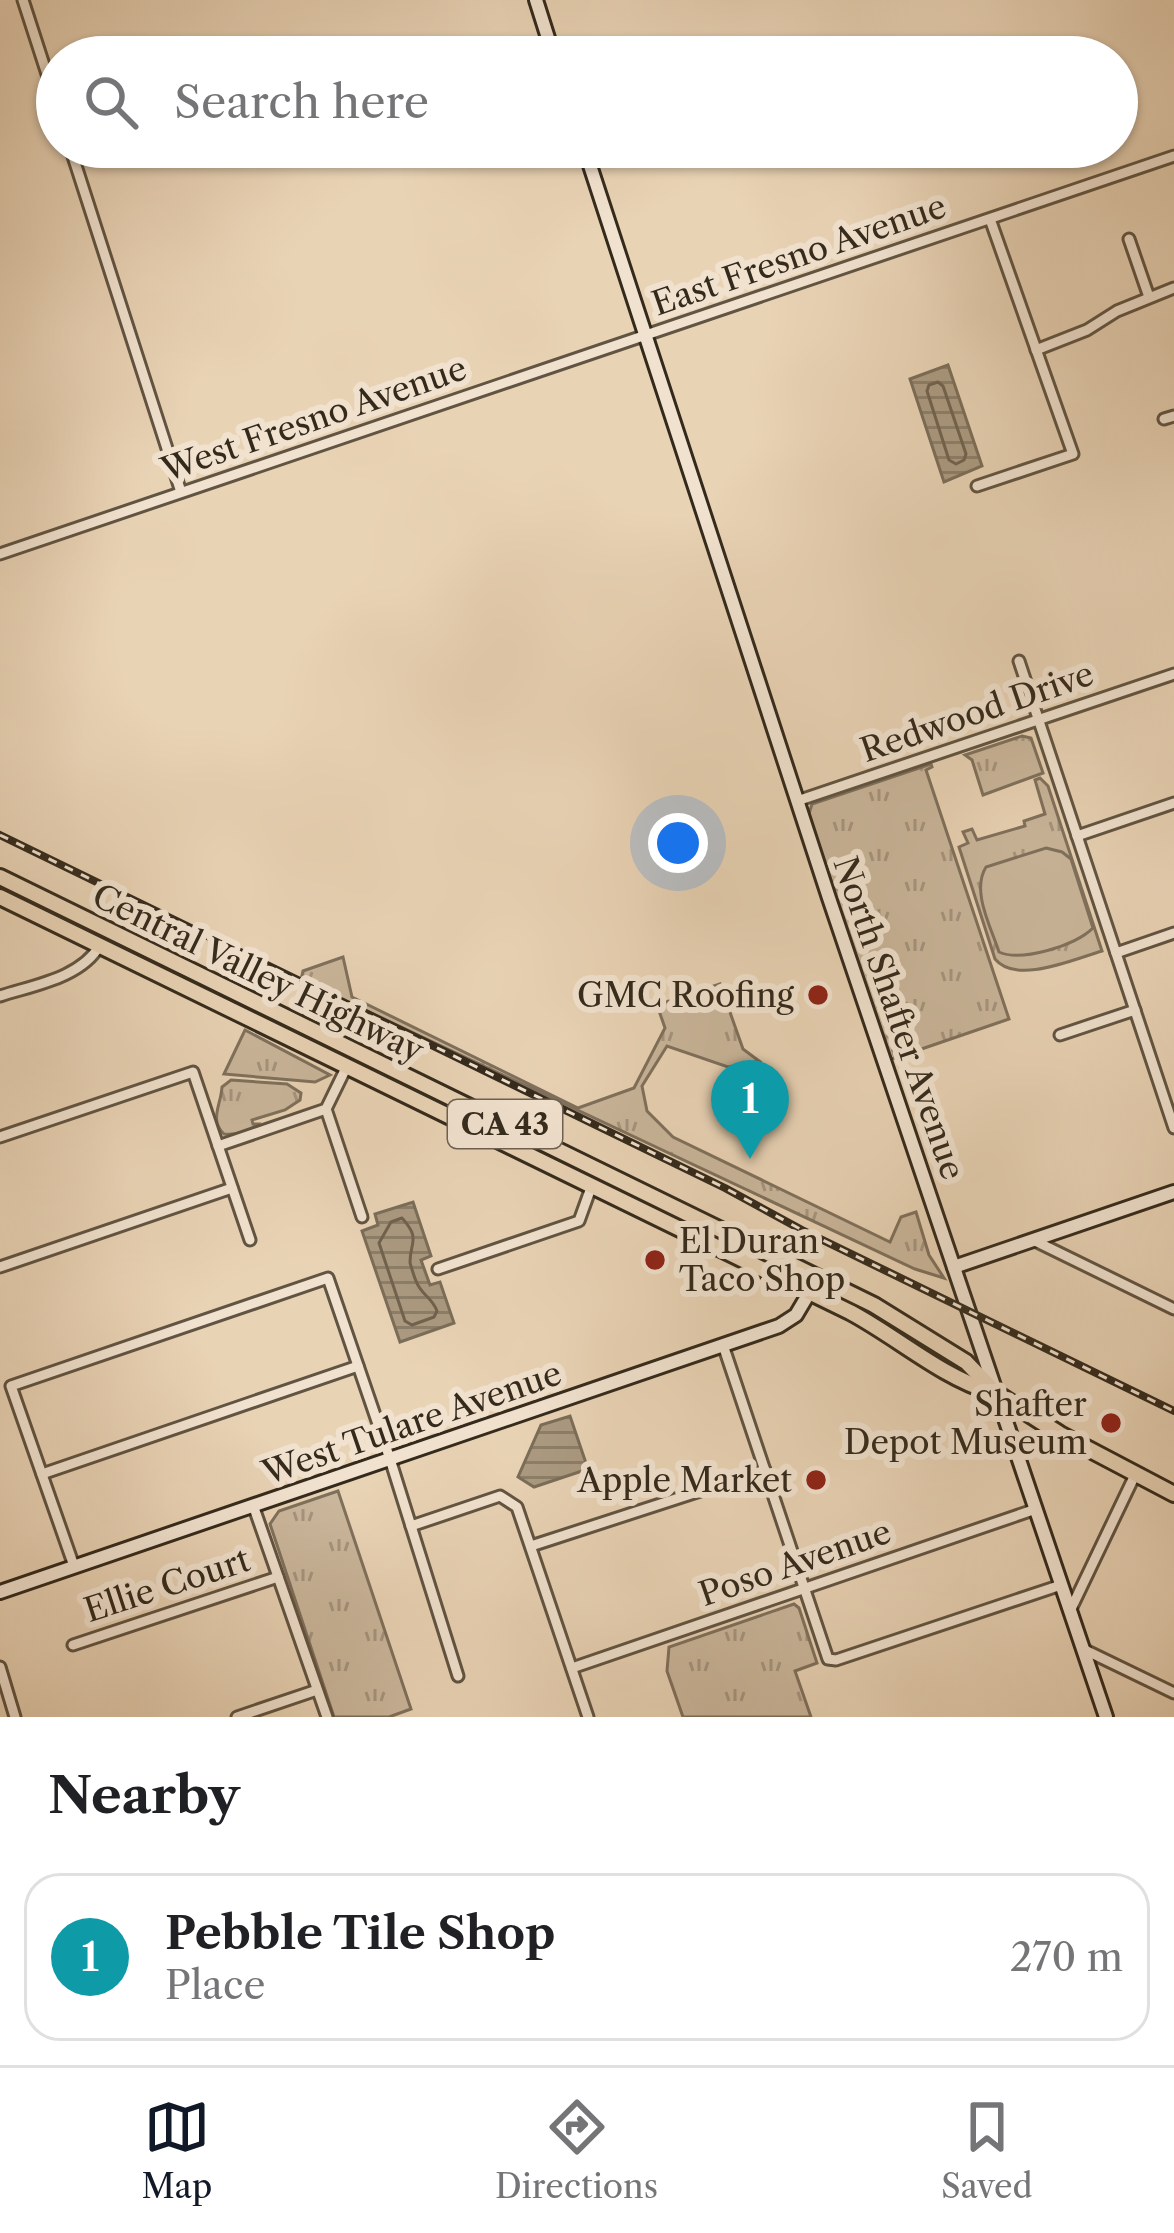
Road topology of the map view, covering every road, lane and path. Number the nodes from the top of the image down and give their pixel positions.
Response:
1 (23, 0) edge
2 (536, 0) edge
3 (547, 36) edge
4 (36, 40) edge
5 (1174, 156) edge
6 (77, 168) edge
7 (591, 168) edge
8 (990, 219) junction
9 (1130, 239) dead end
10 (1174, 288) edge
11 (1149, 297) junction
12 (645, 336) junction
13 (1036, 350) junction
14 (977, 486) dead end
15 (181, 491) junction
16 (0, 554) edge
17 (1019, 661) dead end
18 (1174, 674) edge
19 (1038, 720) junction
20 (797, 801) junction
21 (1174, 803) edge
22 (1077, 836) junction
23 (0, 877) edge
24 (0, 897) edge
25 (106, 929) junction
26 (1174, 933) edge
27 (100, 945) junction
28 (1116, 953) junction
29 (0, 996) edge
30 (1135, 1010) junction
31 (1060, 1035) dead end
32 (355, 1051) junction
33 (347, 1066) junction
34 (326, 1109) junction
35 (1174, 1128) edge
36 (0, 1137) edge
37 (218, 1146) junction
38 (600, 1171) junction
39 (592, 1186) junction
40 (232, 1188) junction
41 (1174, 1192) edge
42 (362, 1217) dead end
43 (250, 1240) dead end
44 (1033, 1240) junction
45 (946, 1242) junction
46 (980, 1258) junction
47 (0, 1267) edge
48 (954, 1267) junction
49 (438, 1268) dead end
50 (818, 1276) junction
51 (809, 1292) junction
52 (1174, 1309) edge
53 (723, 1345) junction
54 (358, 1366) junction
55 (996, 1393) junction
56 (390, 1459) junction
57 (764, 1469) junction
58 (42, 1474) junction
59 (1135, 1475) junction
60 (1174, 1494) edge
61 (253, 1505) junction
62 (1036, 1509) junction
63 (411, 1526) junction
64 (531, 1546) junction
65 (74, 1566) junction
66 (278, 1577) junction
67 (1061, 1585) junction
68 (804, 1588) junction
69 (0, 1592) edge
70 (1070, 1611) junction
71 (73, 1645) dead end
72 (1083, 1648) junction
73 (0, 1667) edge
74 (572, 1667) junction
75 (458, 1676) dead end
76 (317, 1690) junction
77 (1174, 1693) edge
78 (15, 1717) edge
79 (237, 1717) edge
80 (327, 1717) edge
81 (588, 1717) edge
82 (1106, 1717) edge

1 - 4 street
2 - 3 main road
5 - 8 street, East Fresno Avenue
6 - 15 street
7 - 12 main road, North Shafter Avenue
8 - 12 street, East Fresno Avenue
8 - 13 street
9 - 11 street
10 - 11 street
11 - 13 street
12 - 15 street, West Fresno Avenue
12 - 20 main road, North Shafter Avenue
13 - 14 street
15 - 16 street, West Fresno Avenue
17 - 19 street
18 - 19 street, Redwood Drive
19 - 20 street, Redwood Drive
19 - 22 street
20 - 45 main road, North Shafter Avenue
21 - 22 street
22 - 28 street
23 - 25 main road, Central Valley Highway / CA 43
24 - 27 main road, Central Valley Highway / CA 43
25 - 27 street
25 - 32 main road, Central Valley Highway / CA 43
26 - 28 street
27 - 29 street
27 - 33 main road, Central Valley Highway / CA 43
28 - 30 street
30 - 31 street
30 - 35 street
32 - 33 street
32 - 38 main road, Central Valley Highway / CA 43
33 - 34 street
33 - 39 main road, Central Valley Highway / CA 43
34 - 37 street
34 - 42 street
36 - 37 street
37 - 40 street
38 - 39 street
38 - 50 main road, Central Valley Highway / CA 43
39 - 49 street
39 - 51 main road, Central Valley Highway / CA 43
40 - 43 street
40 - 47 street
41 - 44 main road
44 - 46 main road
44 - 52 street
45 - 46 main road
45 - 48 main road, North Shafter Avenue
46 - 48 main road
48 - 55 main road, North Shafter Avenue
50 - 51 main road, West Tulare Avenue
50 - 55 main road, Central Valley Highway / CA 43
51 - 53 main road, West Tulare Avenue
51 - 55 main road, Central Valley Highway / CA 43
53 - 56 main road, West Tulare Avenue
53 - 57 street
54 - 56 street
54 - 58 street
54 - 58 street
55 - 59 main road, Central Valley Highway / CA 43
55 - 62 main road, North Shafter Avenue
56 - 61 main road, West Tulare Avenue
56 - 63 street
57 - 64 street
57 - 68 street
58 - 65 street
59 - 60 main road, Central Valley Highway / CA 43
59 - 70 street
61 - 65 main road, West Tulare Avenue
61 - 66 street
62 - 67 main road, North Shafter Avenue
62 - 68 street, Poso Avenue
63 - 64 street
63 - 75 street
64 - 74 street
65 - 69 main road, West Tulare Avenue
66 - 71 street, Ellie Court
66 - 76 street
67 - 68 street
67 - 70 main road, North Shafter Avenue
68 - 74 street, Poso Avenue
70 - 72 main road, North Shafter Avenue
72 - 77 street
72 - 82 main road, North Shafter Avenue
73 - 78 street
74 - 81 street
76 - 79 street
76 - 80 street

